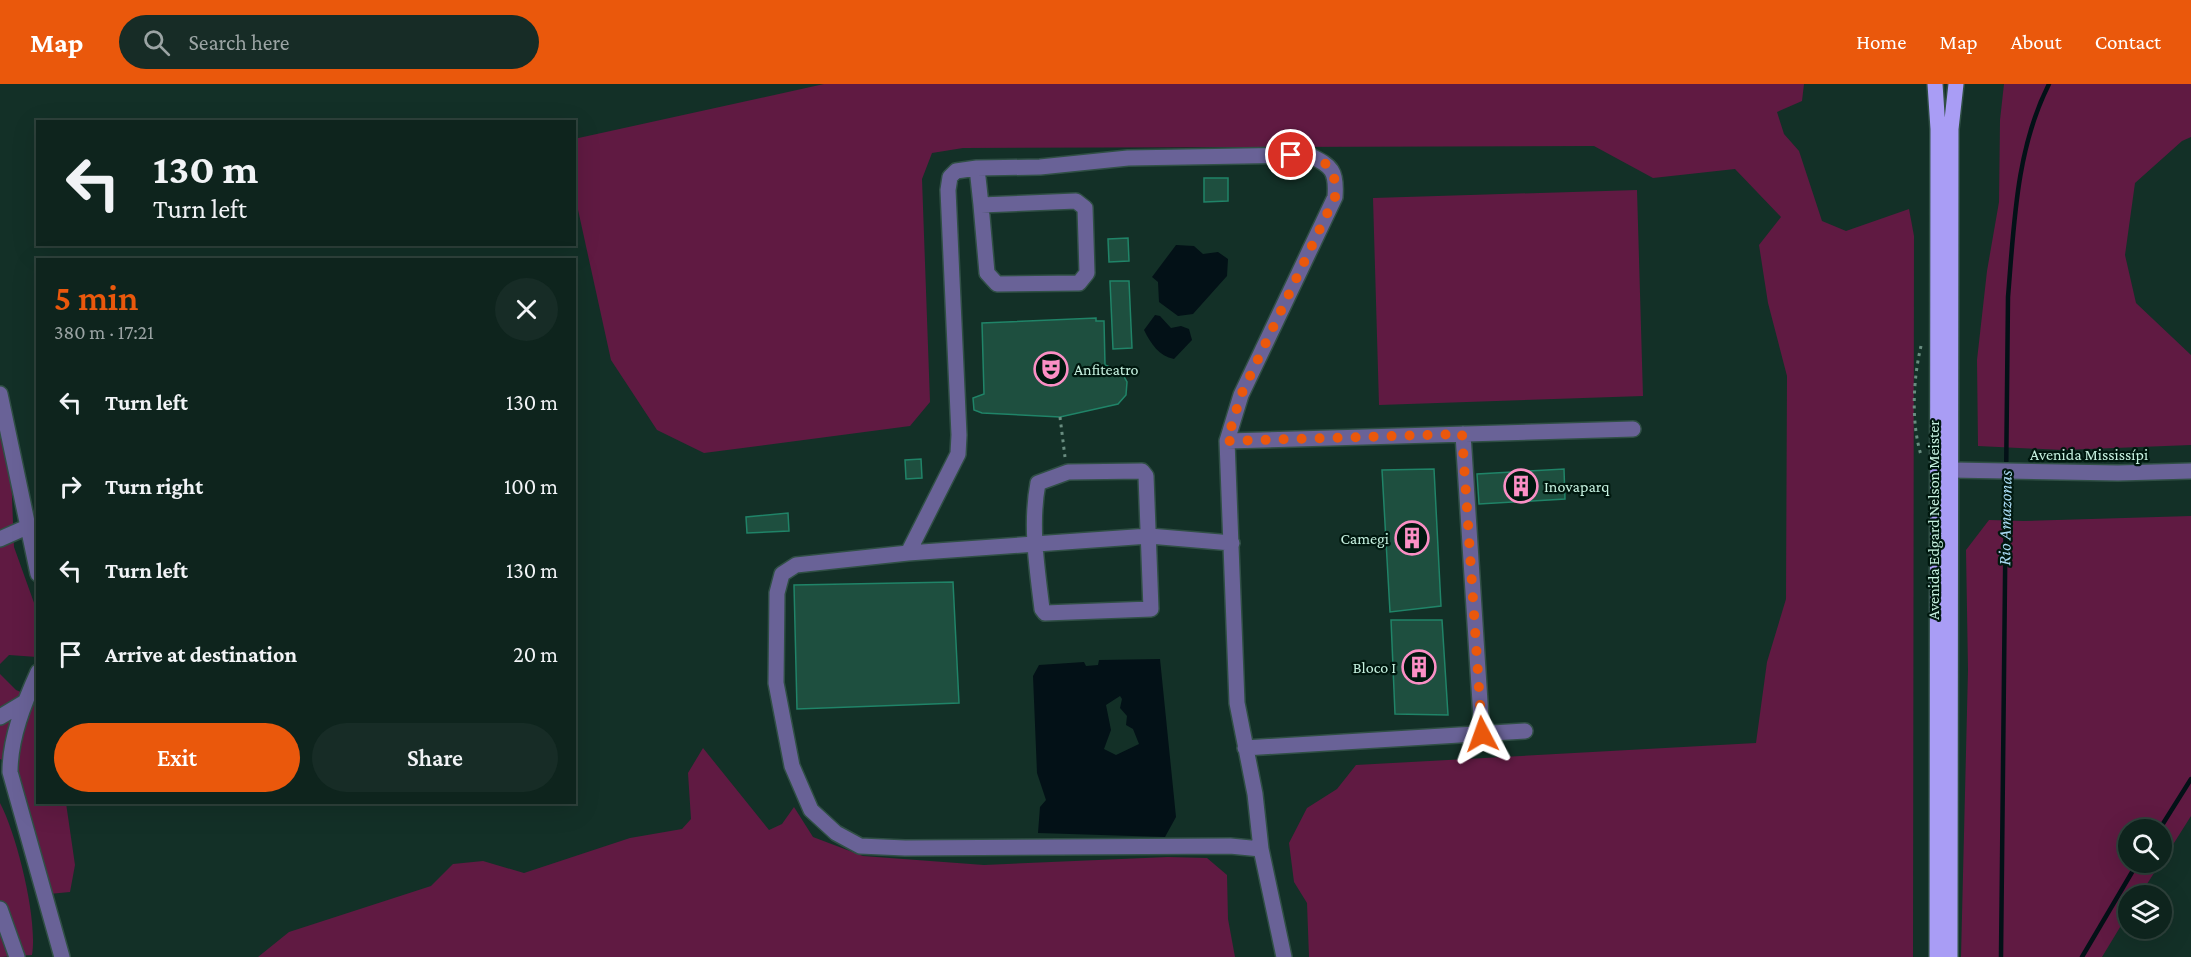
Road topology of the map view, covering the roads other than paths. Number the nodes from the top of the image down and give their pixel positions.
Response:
1 (1935, 84) edge
2 (1956, 84) edge
3 (977, 168) junction
4 (981, 205) junction
5 (0, 394) edge
6 (1633, 429) dead end
7 (1462, 434) junction
8 (1227, 441) junction
9 (1952, 470) junction
10 (2191, 471) edge
11 (27, 527) junction
12 (1149, 536) junction
13 (0, 539) edge
14 (1035, 543) junction
15 (1232, 543) junction
16 (908, 553) junction
17 (36, 565) edge
18 (36, 677) edge
19 (25, 702) junction
20 (0, 717) edge
21 (1525, 731) dead end
22 (1482, 734) junction
23 (1245, 748) junction
24 (3, 774) edge
25 (1261, 849) junction
26 (0, 909) edge
27 (17, 957) edge
28 (62, 957) edge
29 (1284, 957) edge
30 (1936, 957) edge
31 (1950, 957) edge

1 - 30 main road, Avenida Edgard Nelson Meister
2 - 9 main road, Avenida Edgard Nelson Meister
3 - 4 street
3 - 8 street
3 - 16 street
4 - 4 street
5 - 11 street
6 - 7 street
7 - 8 street
7 - 22 street
8 - 15 street
9 - 10 street, Avenida Mississípi
9 - 31 main road, Avenida Edgard Nelson Meister
11 - 13 street
11 - 17 street
12 - 14 street
12 - 14 street
12 - 14 street
12 - 15 street
14 - 16 street
15 - 23 street
16 - 25 street
18 - 19 street
19 - 20 street
19 - 24 street
21 - 22 street
22 - 23 street
23 - 25 street
24 - 28 street
25 - 29 street
26 - 27 street

